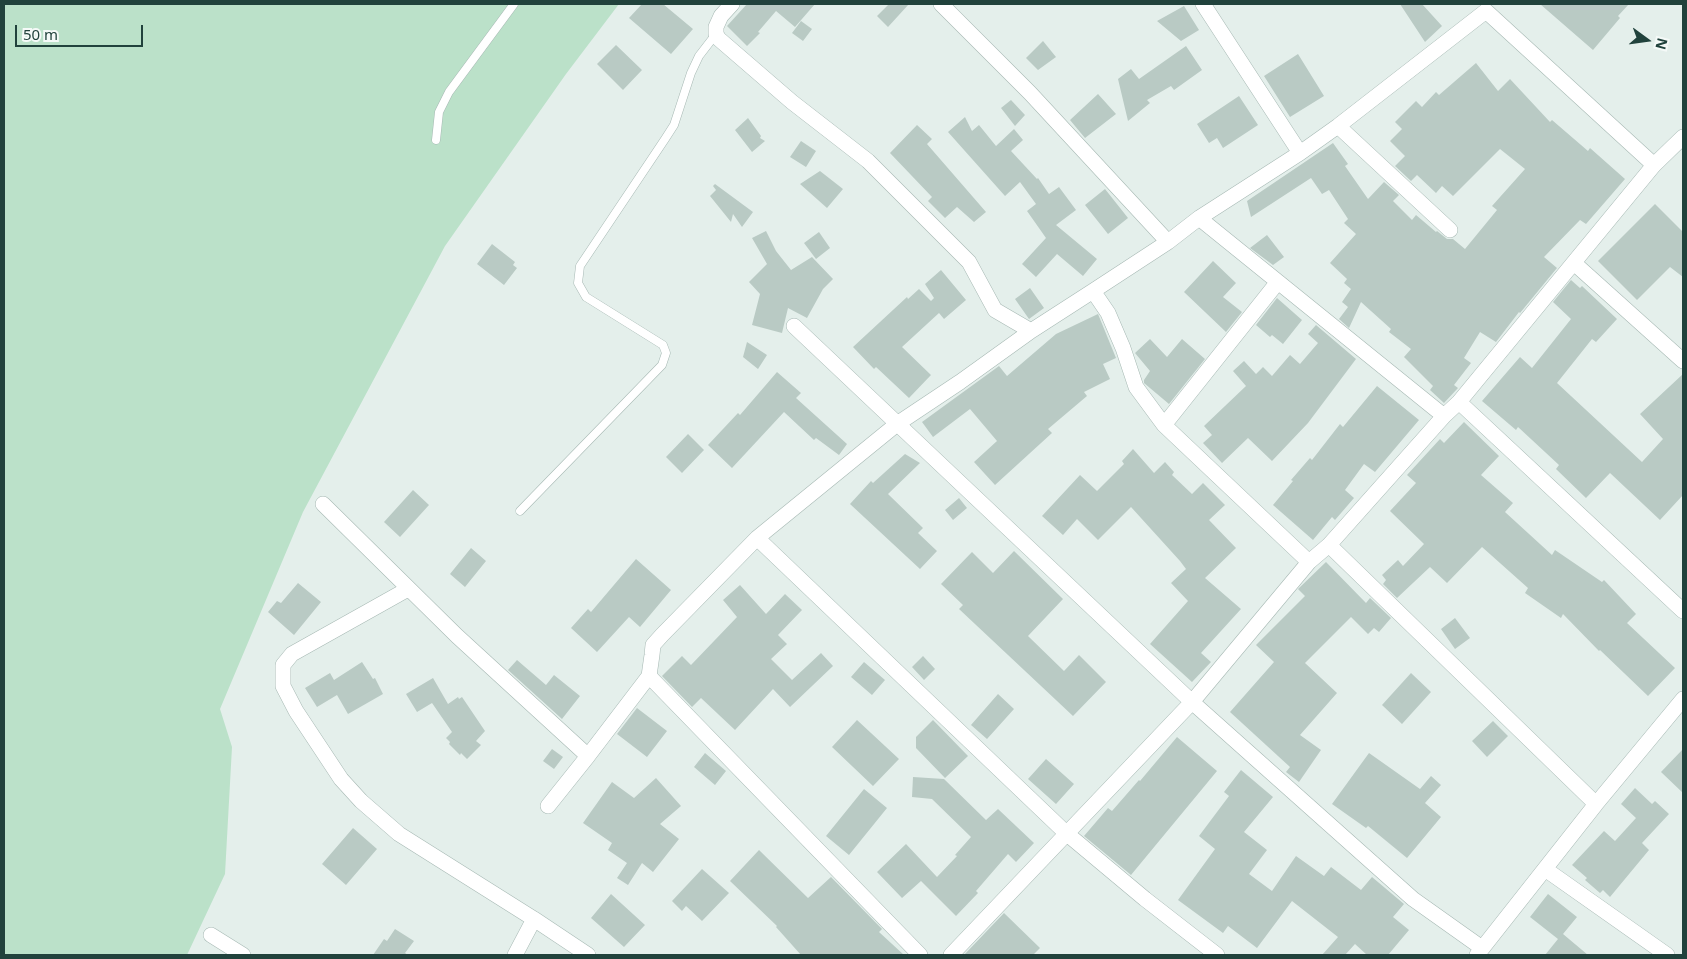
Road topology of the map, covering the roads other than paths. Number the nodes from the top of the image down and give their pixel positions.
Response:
1 (514, 4) edge
2 (732, 4) edge
3 (941, 4) edge
4 (1203, 4) edge
5 (1482, 7) edge
6 (716, 34) junction
7 (1338, 126) junction
8 (1683, 137) edge
9 (436, 140) dead end
10 (1300, 153) junction
11 (1654, 165) junction
12 (1199, 218) junction
13 (1450, 230) dead end
14 (1168, 242) junction
15 (1574, 263) junction
16 (1277, 283) junction
17 (1093, 292) junction
18 (794, 326) dead end
19 (1031, 331) junction
20 (1683, 361) edge
21 (1459, 402) junction
22 (1444, 416) junction
23 (897, 424) junction
24 (1164, 425) junction
25 (323, 504) dead end
26 (520, 511) dead end
27 (757, 538) junction
28 (1329, 545) junction
29 (1309, 562) junction
30 (408, 589) junction
31 (1683, 611) edge
32 (649, 676) junction
33 (1192, 702) junction
34 (1680, 709) edge
35 (588, 756) junction
36 (1596, 804) junction
37 (548, 806) dead end
38 (1066, 833) junction
39 (1545, 869) junction
40 (534, 919) junction
41 (211, 935) dead end
42 (1479, 952) edge
43 (243, 955) edge
44 (515, 955) edge
45 (588, 955) edge
46 (920, 955) edge
47 (951, 955) edge
48 (1218, 955) edge
49 (1668, 955) edge

1 - 9 lane
2 - 6 street
3 - 14 street
4 - 10 street
5 - 7 street
5 - 11 street
6 - 19 street
6 - 26 lane
7 - 10 street
7 - 13 street
8 - 11 street
10 - 12 street
11 - 15 street
12 - 14 street
12 - 16 street
14 - 17 street
15 - 20 street
15 - 21 street
16 - 22 street
16 - 24 street
17 - 19 street
17 - 24 street
18 - 23 street
19 - 23 street
21 - 22 street
21 - 31 street
22 - 28 street
23 - 27 street
23 - 33 street
24 - 29 street
25 - 30 street
27 - 32 street
27 - 38 street
28 - 29 street
28 - 36 street
29 - 33 street
30 - 35 street
30 - 40 street
32 - 35 street
32 - 46 street
33 - 38 street
33 - 42 street
34 - 36 street
35 - 37 street
36 - 39 street
38 - 47 street
38 - 48 street
39 - 42 street
39 - 49 street
40 - 44 street
40 - 45 street
41 - 43 street

